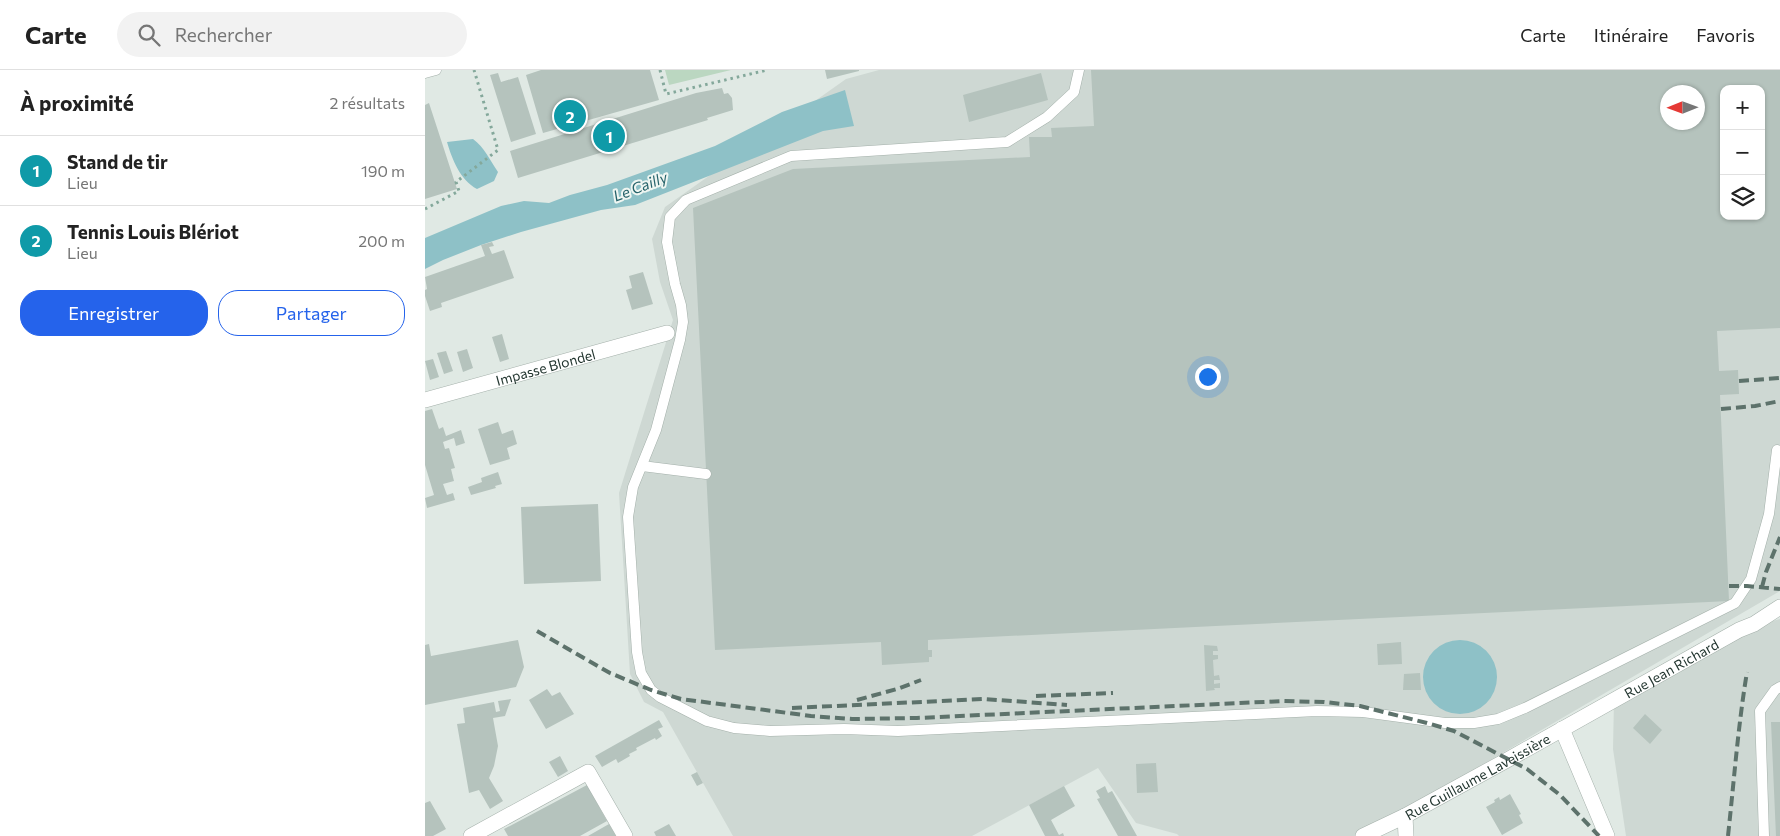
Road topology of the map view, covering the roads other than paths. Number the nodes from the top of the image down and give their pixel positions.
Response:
1 (436, 70) edge
2 (1079, 70) edge
3 (425, 73) edge
4 (667, 333) dead end
5 (425, 400) edge
6 (1780, 451) edge
7 (642, 466) junction
8 (707, 474) dead end
9 (1780, 608) edge
10 (1780, 687) edge
11 (1562, 729) junction
12 (1405, 816) junction
13 (471, 836) edge
14 (625, 836) edge
15 (1363, 836) edge
16 (1406, 836) edge
17 (1607, 836) edge
18 (1764, 836) edge

1 - 3 lane
2 - 7 lane
4 - 5 street, Impasse Blondel
6 - 7 lane
7 - 8 lane
9 - 11 street, Rue Jean Richard
10 - 18 lane
11 - 12 street, Rue Guillaume Laveissière
11 - 17 street
12 - 15 street, Rue Guillaume Laveissière
12 - 16 street
13 - 14 street

